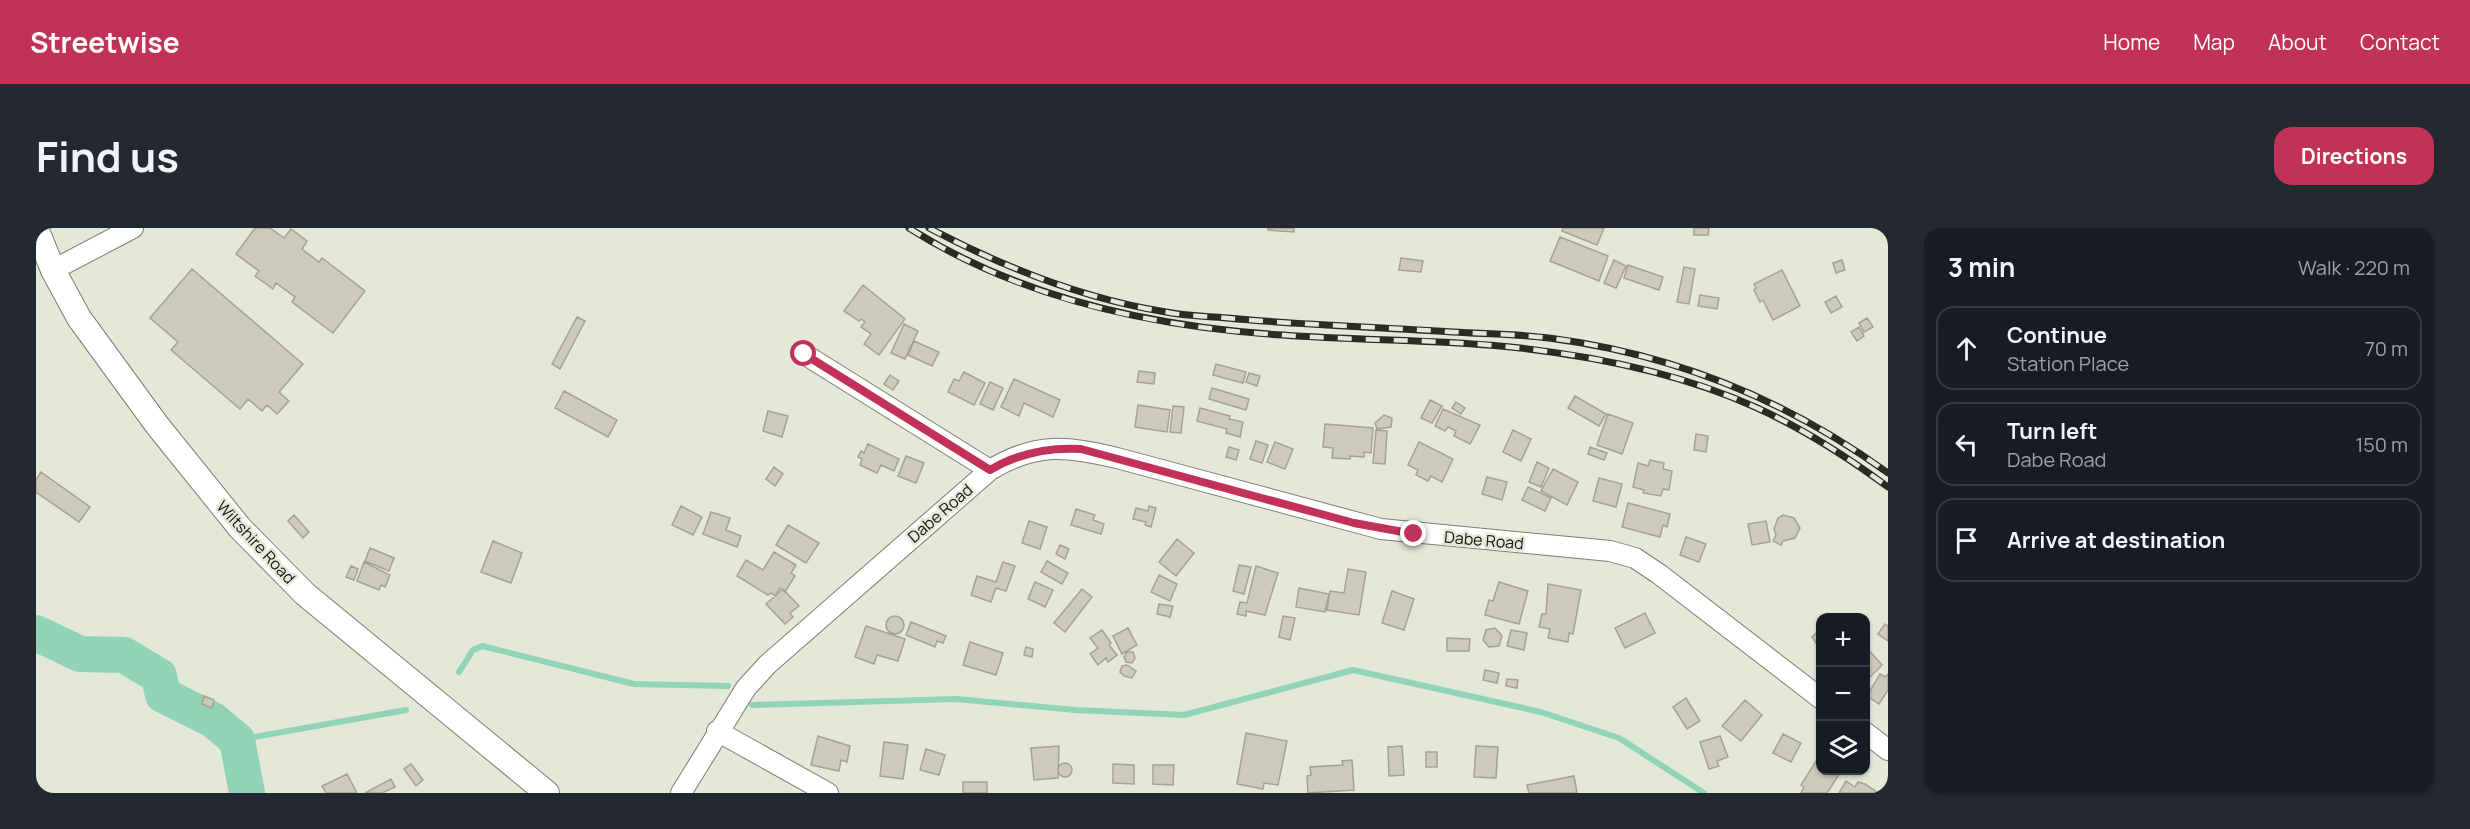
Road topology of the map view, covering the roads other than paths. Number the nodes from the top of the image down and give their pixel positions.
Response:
1 (36, 228) edge
2 (134, 228) edge
3 (53, 270) junction
4 (804, 354) dead end
5 (990, 470) junction
6 (1816, 694) edge
7 (717, 732) junction
8 (1870, 736) edge
9 (1888, 750) edge
10 (547, 793) edge
11 (681, 793) edge
12 (828, 793) edge

1 - 3 street, Wiltshire Road
2 - 3 street
3 - 10 street, Wiltshire Road
4 - 5 street
5 - 6 street, Dabe Road
5 - 7 street, Dabe Road
7 - 11 street, Dabe Road
7 - 12 street
8 - 9 street

